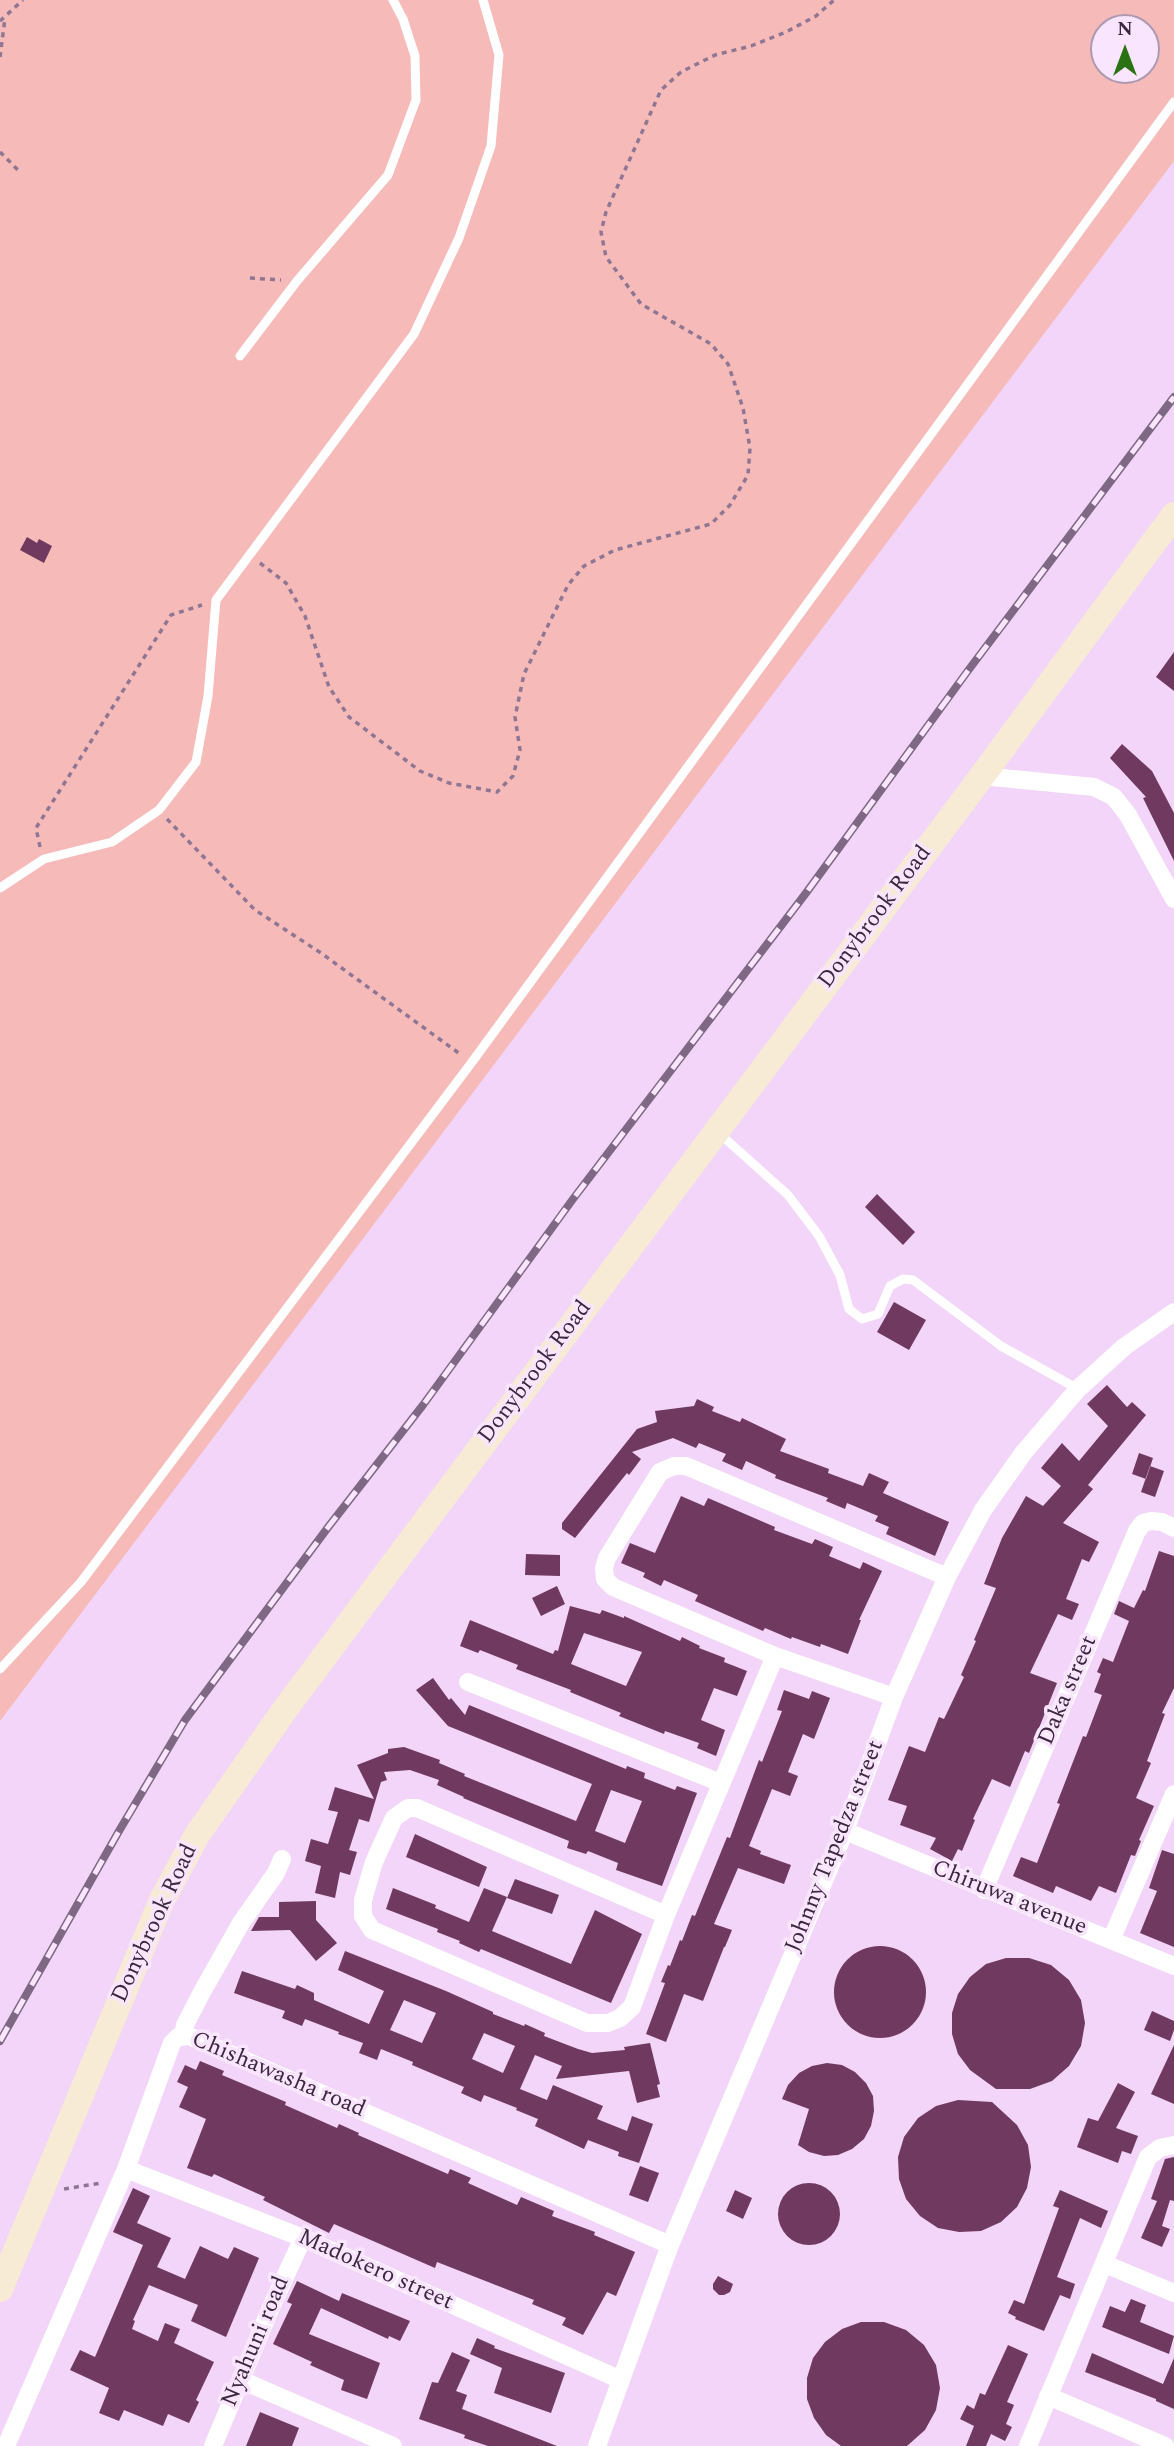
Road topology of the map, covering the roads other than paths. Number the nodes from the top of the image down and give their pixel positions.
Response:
1 (393, 0) edge
2 (483, 0) edge
3 (1174, 102) edge
4 (240, 356) dead end
5 (1174, 515) edge
6 (982, 776) junction
7 (0, 888) edge
8 (1174, 899) edge
9 (717, 1131) junction
10 (1174, 1312) edge
11 (1078, 1389) junction
12 (1174, 1528) edge
13 (947, 1577) junction
14 (775, 1656) junction
15 (0, 1669) edge
16 (468, 1682) dead end
17 (894, 1697) junction
18 (721, 1783) junction
19 (1174, 1794) edge
20 (845, 1831) junction
21 (282, 1859) dead end
22 (984, 1890) junction
23 (666, 1915) junction
24 (1111, 1940) junction
25 (1174, 1966) edge
26 (183, 2036) junction
27 (1174, 2145) edge
28 (126, 2169) junction
29 (303, 2238) junction
30 (670, 2245) junction
31 (1105, 2264) junction
32 (0, 2289) edge
33 (1174, 2293) edge
34 (241, 2380) junction
35 (621, 2380) junction
36 (1048, 2396) junction
37 (6, 2446) edge
38 (213, 2446) edge
39 (393, 2446) edge
40 (597, 2446) edge
41 (1028, 2446) edge
42 (1165, 2446) edge

1 - 4 lane
2 - 7 lane
3 - 15 lane
5 - 6 street, Donybrook Road
6 - 8 street
6 - 9 street, Donybrook Road
9 - 11 lane
9 - 32 street, Donybrook Road
10 - 11 street, Johnny Tapedza street
11 - 13 street, Johnny Tapedza street
12 - 22 street, Daka street
13 - 14 street
13 - 17 street, Johnny Tapedza street
14 - 17 street
14 - 18 street
16 - 18 street
17 - 20 street, Johnny Tapedza street
18 - 23 street
19 - 24 street
20 - 22 street, Chiruwa avenue
20 - 30 street, Johnny Tapedza street
21 - 26 street
22 - 24 street, Chiruwa avenue
23 - 23 street
24 - 25 street, Chiruwa avenue
26 - 28 street, Chishawasha road
26 - 30 street, Chishawasha road
27 - 31 street
28 - 29 street, Madokero street
28 - 37 street, Chishawasha road
29 - 34 street, Nyahuni road
29 - 35 street, Madokero street
30 - 35 street, Johnny Tapedza street
31 - 33 street
31 - 36 street
34 - 38 street, Nyahuni road
34 - 39 street
35 - 40 street, Johnny Tapedza street
36 - 41 street
36 - 42 street

